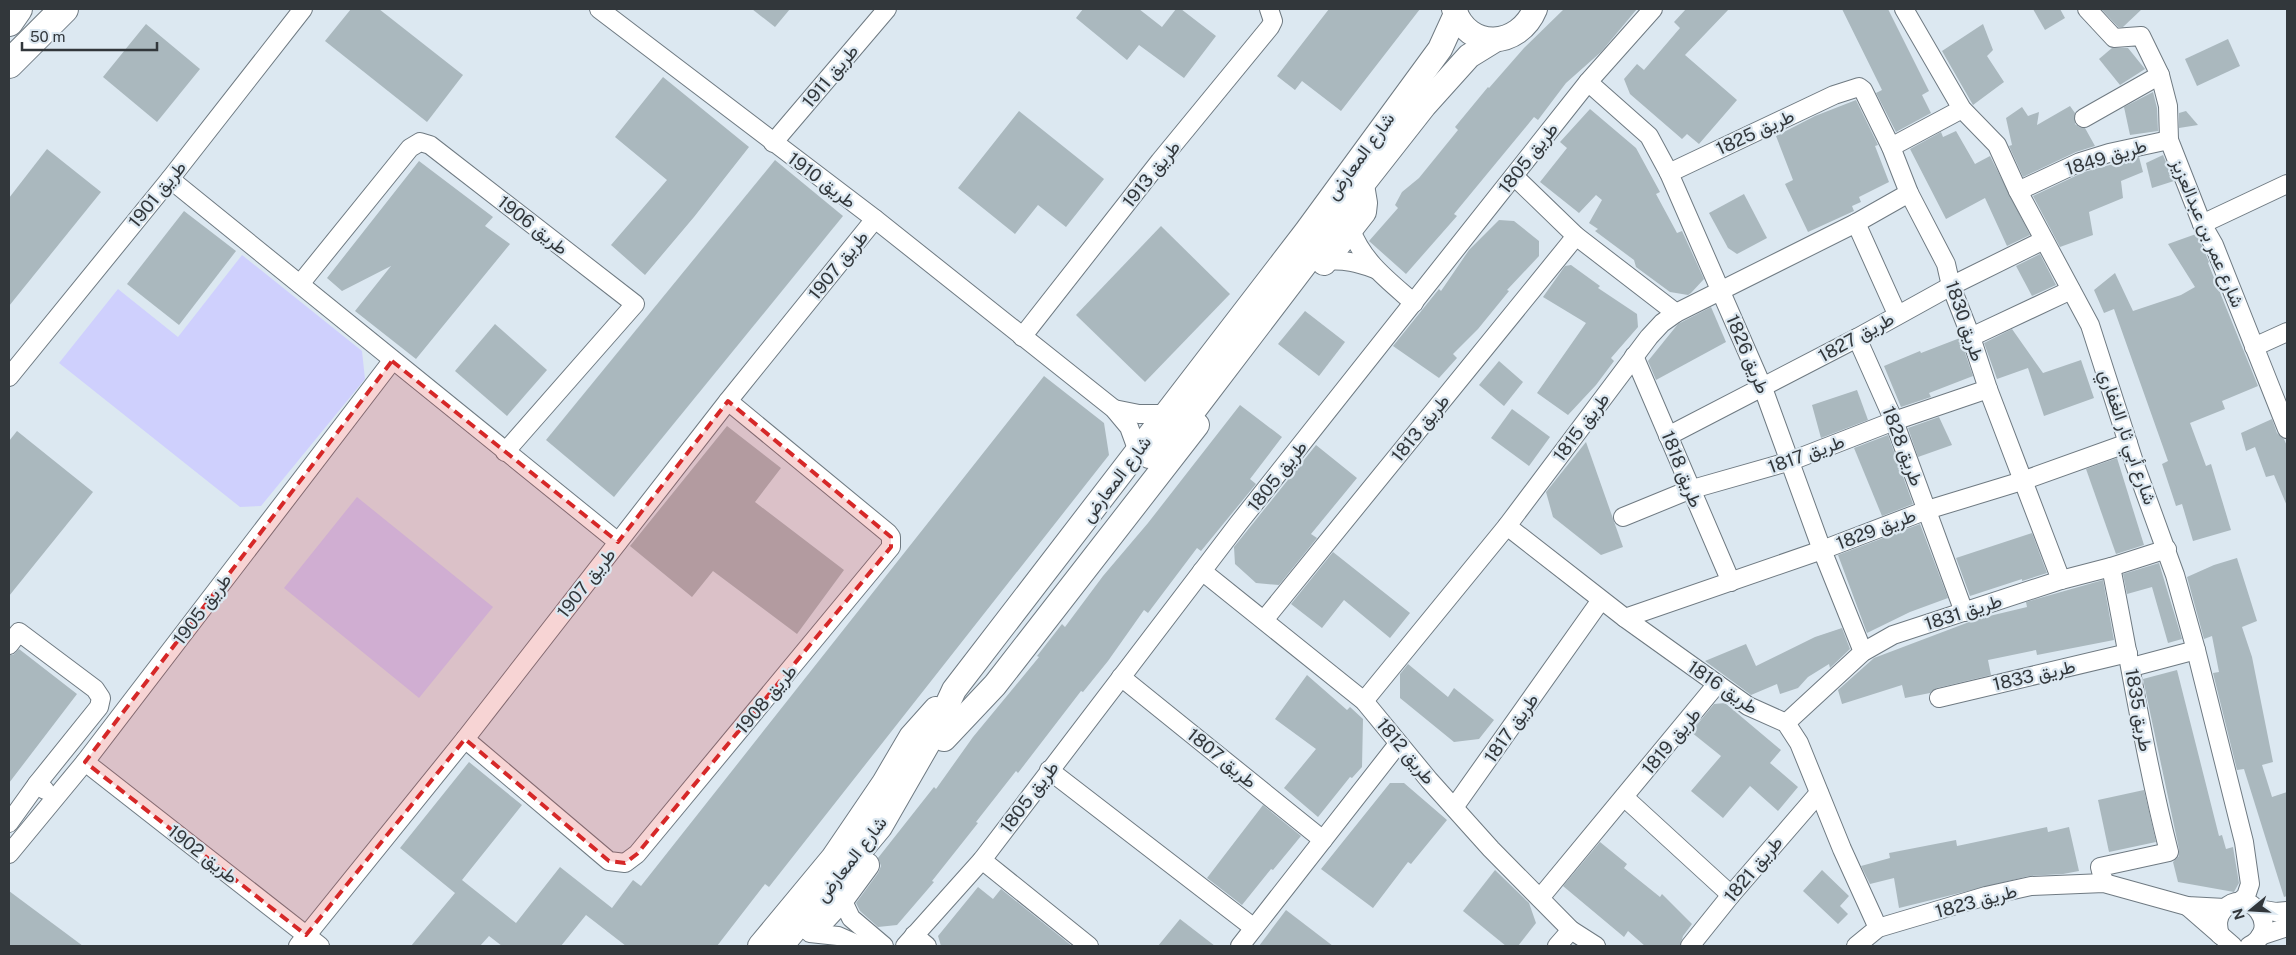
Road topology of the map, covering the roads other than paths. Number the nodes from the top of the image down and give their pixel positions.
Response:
1 (17, 9) edge
2 (64, 9) edge
3 (303, 9) edge
4 (599, 9) edge
5 (887, 9) edge
6 (1269, 9) edge
7 (1535, 9) edge
8 (1653, 9) edge
9 (1904, 9) edge
10 (2087, 9) edge
11 (1455, 11) edge
12 (9, 15) edge
13 (9, 22) edge
14 (1494, 40) junction
15 (9, 64) edge
16 (2160, 75) junction
17 (1588, 82) junction
18 (1841, 92) joint
19 (1962, 110) junction
20 (2084, 118) dead end
21 (2169, 140) junction
22 (773, 143) junction
23 (1891, 147) junction
24 (1669, 172) junction
25 (1514, 176) junction
26 (170, 179) junction
27 (1362, 184) junction
28 (2287, 184) edge
29 (2018, 191) junction
30 (1909, 193) junction
31 (875, 219) junction
32 (1856, 223) junction
33 (2202, 224) junction
34 (1351, 230) junction
35 (1576, 236) junction
36 (2044, 240) junction
37 (1326, 261) junction
38 (1375, 269) junction
39 (300, 284) junction
40 (1951, 286) junction
41 (1721, 290) junction
42 (2071, 290) junction
43 (1414, 303) junction
44 (1676, 313) junction
45 (1897, 314) junction
46 (2287, 332) edge
47 (1022, 337) junction
48 (1971, 337) junction
49 (1857, 338) junction
50 (2254, 347) junction
51 (1634, 356) junction
52 (392, 361) junction
53 (9, 377) edge
54 (1763, 388) junction
55 (1988, 389) junction
56 (728, 401) junction
57 (1114, 409) junction
58 (1165, 414) junction
59 (1894, 421) junction
60 (2287, 428) edge
61 (1668, 436) junction
62 (2128, 443) junction
63 (1137, 449) junction
64 (505, 452) junction
65 (1791, 462) junction
66 (2022, 481) junction
67 (1690, 490) junction
68 (1927, 510) junction
69 (1623, 517) dead end
70 (1508, 526) junction
71 (618, 542) junction
72 (2167, 549) junction
73 (1822, 550) junction
74 (2112, 567) junction
75 (1202, 571) junction
76 (2061, 580) junction
77 (1731, 582) junction
78 (1601, 600) junction
79 (1964, 612) junction
80 (1625, 618) junction
81 (1264, 620) junction
82 (9, 645) edge
83 (2196, 650) junction
84 (1864, 652) junction
85 (2130, 660) junction
86 (1121, 676) junction
87 (1717, 684) junction
88 (954, 690) junction
89 (101, 698) junction
90 (1939, 698) dead end
91 (1364, 701) junction
92 (122, 713) junction
93 (1786, 723) junction
94 (465, 739) junction
95 (944, 739) junction
96 (1398, 744) junction
97 (85, 762) junction
98 (1049, 770) junction
99 (37, 784) junction
100 (1819, 793) junction
101 (1624, 797) junction
102 (56, 798) junction
103 (1455, 806) junction
104 (9, 823) edge
105 (1323, 840) junction
106 (9, 854) edge
107 (982, 860) junction
108 (2104, 883) junction
109 (1731, 895) junction
110 (1540, 898) junction
111 (842, 899) junction
112 (2232, 905) junction
113 (2187, 906) junction
114 (2258, 909) junction
115 (2287, 911) edge
116 (2287, 927) edge
117 (1254, 928) junction
118 (1878, 928) junction
119 (1571, 930) junction
120 (302, 940) edge
121 (804, 940) edge
122 (915, 943) edge
123 (2228, 943) edge
124 (2255, 943) edge
125 (320, 946) edge
126 (760, 946) edge
127 (782, 946) edge
128 (861, 946) edge
129 (884, 946) edge
130 (1089, 946) edge
131 (1240, 946) edge
132 (1557, 946) edge
133 (1596, 946) edge
134 (1690, 946) edge
135 (1856, 946) edge

1 - 12 main road
1 - 13 main road
2 - 15 main road
3 - 26 street, طريق 1901
4 - 22 street, طريق 1910
5 - 22 street, طريق 1911
6 - 47 street, طريق 1913
7 - 14 main road, شارع المعارض
8 - 17 street, طريق 1805
9 - 19 street, شارع أبي ثار الغفاري
10 - 16 street, شارع عمر بن عبدالعزيز
11 - 14 main road
11 - 58 main road, شارع المعارض
14 - 27 main road, شارع المعارض
16 - 20 street
16 - 21 street, شارع عمر بن عبدالعزيز
17 - 24 street, طريق 1826
17 - 25 street, طريق 1805
18 - 23 street, طريق 1830
18 - 24 street, طريق 1825
19 - 23 street
19 - 29 street, شارع أبي ثار الغفاري
21 - 29 street, طريق 1849
21 - 33 street, شارع عمر بن عبدالعزيز
22 - 31 street, طريق 1910
23 - 30 street, طريق 1830
24 - 41 street, طريق 1826
25 - 35 street
25 - 43 street, طريق 1805
26 - 39 street
26 - 53 street, طريق 1901
27 - 34 main road
27 - 95 main road, شارع المعارض
28 - 33 street
29 - 36 street, شارع أبي ثار الغفاري
30 - 32 street, طريق 1815
30 - 40 street, طريق 1830
31 - 47 street, طريق 1910
31 - 56 street, طريق 1907
32 - 41 street, طريق 1815
32 - 45 street
33 - 50 street, شارع عمر بن عبدالعزيز
34 - 37 main road
34 - 38 street
35 - 44 street
35 - 81 street, طريق 1813
36 - 40 street, طريق 1827
36 - 42 street, شارع أبي ثار الغفاري
37 - 38 street
37 - 95 main road
38 - 43 street
39 - 52 street
39 - 64 street, طريق 1906
40 - 45 street, طريق 1827
40 - 48 street, طريق 1830
41 - 44 street, طريق 1815
41 - 54 street, طريق 1826
42 - 48 street
42 - 62 street, شارع أبي ثار الغفاري
43 - 75 street, طريق 1805
44 - 51 street, طريق 1815
45 - 49 street, طريق 1827
46 - 50 street
47 - 57 street, طريق 1910
48 - 55 street, طريق 1830
49 - 54 street, طريق 1827
49 - 59 street, طريق 1828
50 - 60 street, شارع عمر بن عبدالعزيز
51 - 61 street, طريق 1818
51 - 70 street, طريق 1815
52 - 64 street
52 - 92 street, طريق 1905
54 - 61 street, طريق 1827
54 - 65 street, طريق 1826
55 - 59 street, طريق 1817
55 - 66 street, طريق 1830
56 - 71 street, طريق 1907
56 - 94 street, طريق 1908
57 - 58 street, طريق 1910
57 - 63 street, طريق 1910
58 - 63 main road, شارع المعارض
59 - 65 street, طريق 1817
59 - 68 street, طريق 1828
61 - 67 street, طريق 1818
62 - 66 street, طريق 1829
62 - 72 street, شارع أبي ثار الغفاري
63 - 88 main road, شارع المعارض
64 - 71 street
65 - 67 street, طريق 1817
65 - 73 street, طريق 1826
66 - 68 street, طريق 1829
66 - 76 street, طريق 1830
67 - 69 street, طريق 1817
67 - 77 street, طريق 1818
68 - 73 street, طريق 1829
68 - 79 street, طريق 1828
70 - 78 street, طريق 1816
70 - 91 street, طريق 1815
71 - 94 street, طريق 1907
72 - 74 street, طريق 1831
72 - 83 street, شارع أبي ثار الغفاري
73 - 77 street, طريق 1829
73 - 84 street, طريق 1826
74 - 76 street, طريق 1831
74 - 85 street, طريق 1835
75 - 81 street, طريق 1812
75 - 86 street, طريق 1805
76 - 79 street, طريق 1831
77 - 80 street, طريق 1829
78 - 80 street, طريق 1816
78 - 103 street, طريق 1817
79 - 84 street, طريق 1831
80 - 87 street, طريق 1816
81 - 91 street, طريق 1812
82 - 89 street
83 - 85 street, طريق 1833
83 - 112 street, شارع أبي ثار الغفاري
84 - 93 street, طريق 1831
85 - 90 street, طريق 1833
85 - 108 street, طريق 1835
86 - 98 street, طريق 1805
86 - 105 street, طريق 1807
87 - 93 street, طريق 1816
87 - 101 street, طريق 1819
88 - 126 main road
88 - 127 main road, شارع المعارض
89 - 92 street
89 - 99 street
91 - 96 street, طريق 1812
92 - 97 street, طريق 1905
93 - 100 street
94 - 120 street, طريق 1907
95 - 111 main road, شارع المعارض
96 - 103 street, طريق 1812
96 - 105 street
97 - 102 street, طريق 1905
97 - 120 street, طريق 1902
98 - 107 street, طريق 1805
98 - 117 street
99 - 102 street
99 - 104 street
100 - 109 street, طريق 1821
100 - 118 street
101 - 109 street
101 - 110 street, طريق 1819
102 - 106 street, طريق 1905
103 - 110 street, طريق 1812
105 - 117 street
107 - 122 street, طريق 1805
107 - 130 street
108 - 113 street, طريق 1823
108 - 118 street, طريق 1823
109 - 134 street, طريق 1821
110 - 119 street, طريق 1812
111 - 121 main road, شارع المعارض
111 - 129 street
112 - 113 street, طريق 1823
112 - 114 street, طريق 1823
112 - 123 street, شارع أبي ثار الغفاري
113 - 123 street
114 - 115 street, طريق 1823
114 - 124 street
116 - 124 street
117 - 131 street
118 - 135 street, طريق 1823
119 - 132 street
119 - 133 street, طريق 1812
120 - 125 street, طريق 1902
121 - 128 street

